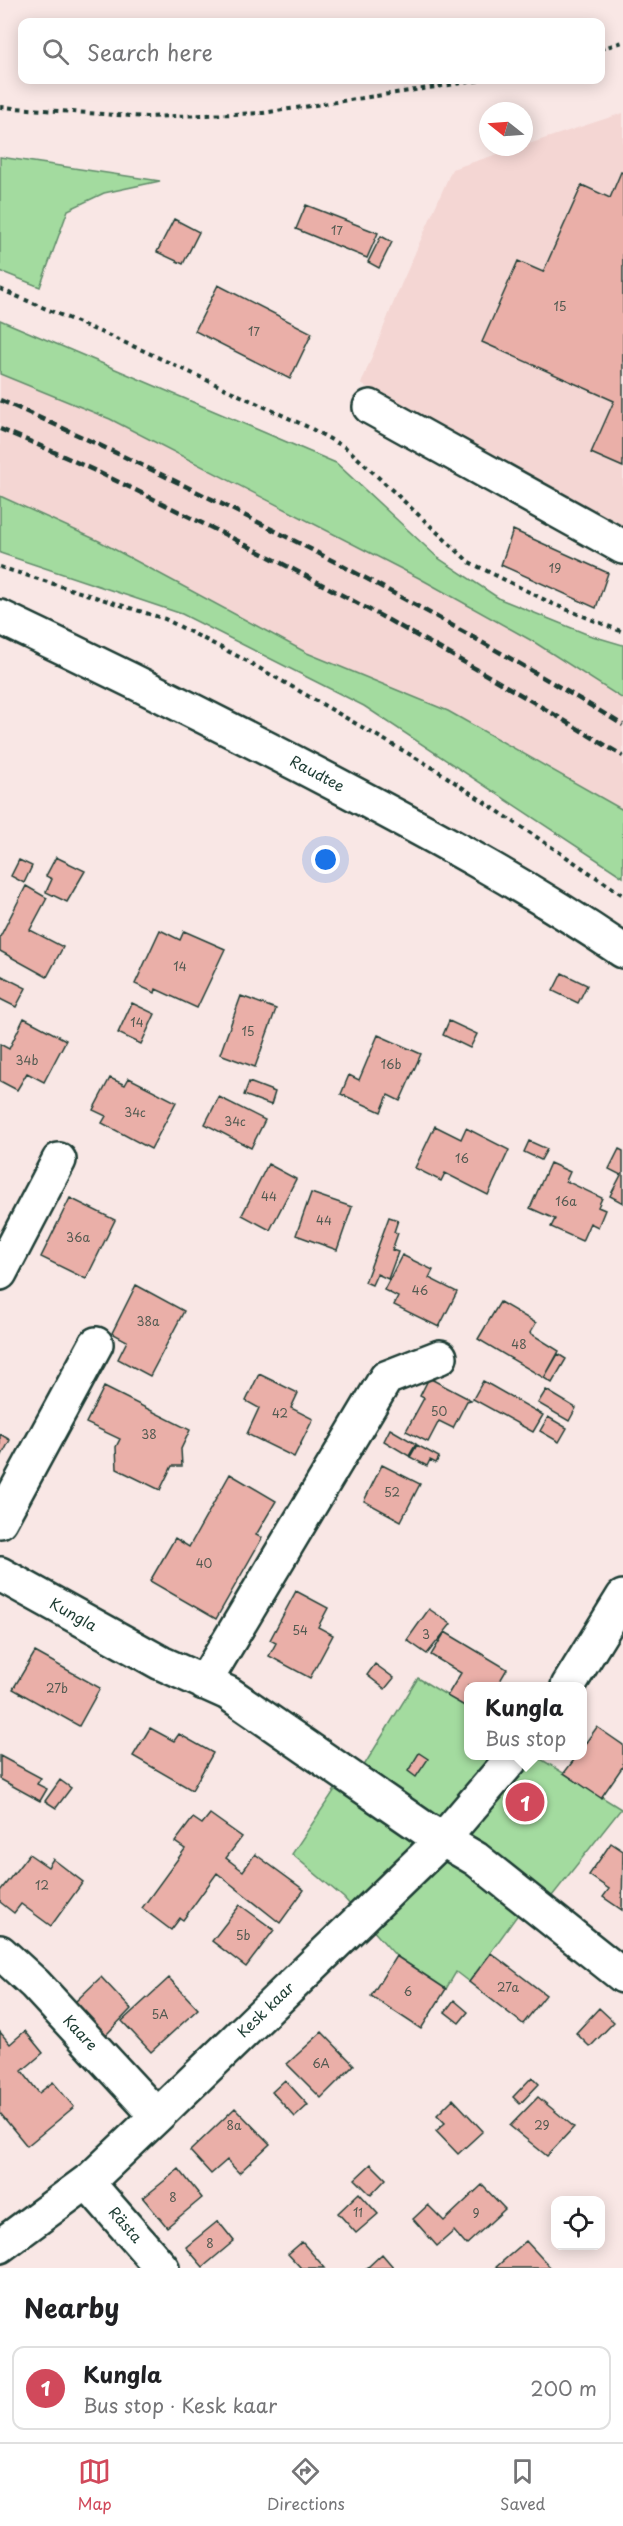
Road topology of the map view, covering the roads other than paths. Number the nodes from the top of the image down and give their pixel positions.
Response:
1 (370, 407) dead end
2 (623, 547) edge
3 (0, 617) edge
4 (623, 951) edge
5 (59, 1160) dead end
6 (0, 1273) edge
7 (96, 1344) dead end
8 (440, 1357) dead end
9 (0, 1521) edge
10 (0, 1574) edge
11 (623, 1597) edge
12 (570, 1682) edge
13 (204, 1683) junction
14 (510, 1760) edge
15 (443, 1839) junction
16 (0, 1952) edge
17 (623, 1976) edge
18 (157, 2116) junction
19 (87, 2182) junction
20 (0, 2246) edge
21 (162, 2268) edge

1 - 2 street
3 - 4 street, Raudtee
5 - 6 street
7 - 9 street
8 - 13 street
10 - 13 street, Kungla
11 - 12 street
13 - 15 street, Kungla
14 - 15 street, Kesk kaar
15 - 17 street, Kungla
15 - 18 street, Kesk kaar
16 - 18 street, Kaare
18 - 19 street, Kesk kaar
19 - 20 street, Kesk kaar
19 - 21 street, Rästa

